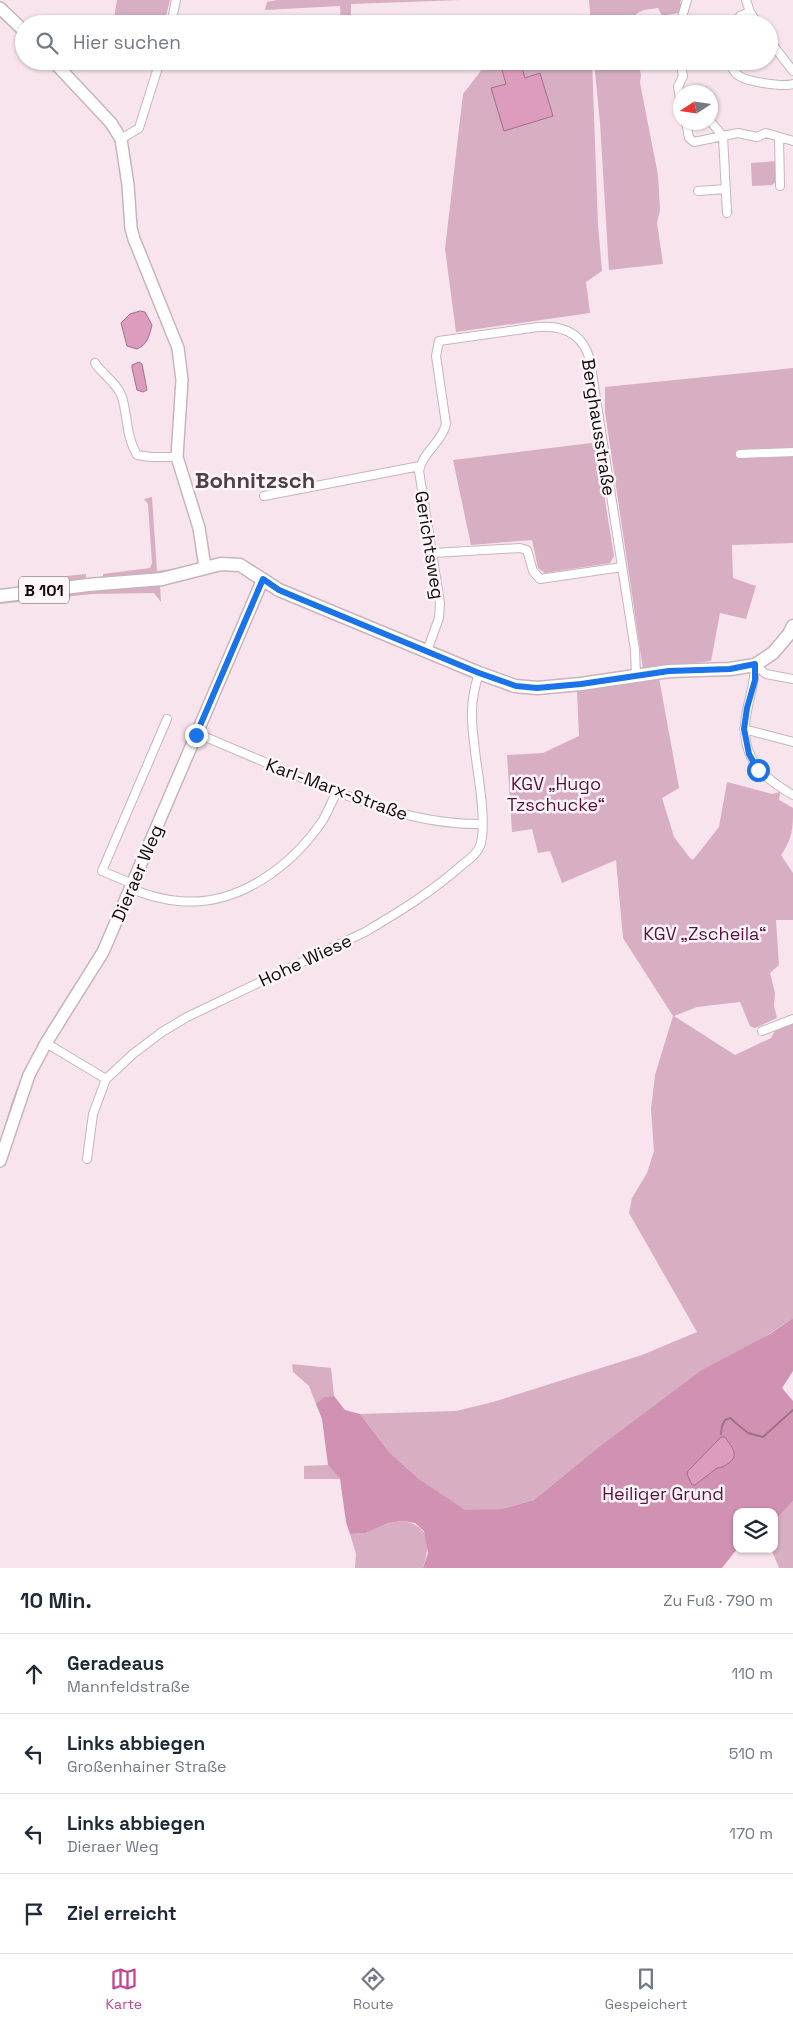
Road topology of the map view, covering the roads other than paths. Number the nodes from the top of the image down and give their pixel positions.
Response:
1 (176, 0) edge
2 (687, 0) edge
3 (746, 0) edge
4 (0, 8) edge
5 (750, 12) junction
6 (172, 15) edge
7 (683, 15) edge
8 (742, 15) edge
9 (752, 15) edge
10 (15, 22) edge
11 (778, 52) edge
12 (61, 70) edge
13 (157, 70) edge
14 (682, 70) edge
15 (733, 70) edge
16 (793, 71) edge
17 (793, 84) edge
18 (679, 85) edge
19 (687, 130) edge
20 (718, 130) edge
21 (723, 136) junction
22 (779, 137) junction
23 (121, 140) junction
24 (793, 141) edge
25 (780, 186) dead end
26 (726, 189) junction
27 (698, 190) dead end
28 (727, 213) dead end
29 (95, 363) dead end
30 (793, 452) edge
31 (740, 454) dead end
32 (177, 457) junction
33 (420, 466) junction
34 (264, 496) dead end
35 (433, 553) junction
36 (205, 567) junction
37 (622, 567) junction
38 (263, 579) junction
39 (0, 596) edge
40 (793, 626) edge
41 (427, 651) junction
42 (755, 664) junction
43 (479, 673) junction
44 (636, 676) junction
45 (793, 679) edge
46 (167, 719) dead end
47 (744, 729) junction
48 (196, 733) junction
49 (793, 742) edge
50 (337, 792) junction
51 (793, 795) edge
52 (482, 824) junction
53 (132, 886) junction
54 (793, 1019) edge
55 (762, 1031) dead end
56 (46, 1043) junction
57 (106, 1079) junction
58 (87, 1159) dead end
59 (0, 1161) edge

1 - 6 street
2 - 7 street
3 - 5 street
4 - 10 main road
5 - 8 street
5 - 9 street
11 - 16 street
12 - 23 main road
13 - 23 street
14 - 18 street
15 - 17 street
19 - 21 street
20 - 21 street
21 - 22 street
21 - 26 street
22 - 24 street
22 - 25 street
23 - 32 main road
26 - 27 street
26 - 28 street
29 - 32 street
30 - 31 street
32 - 36 main road
33 - 34 street
33 - 35 street, Gerichtsweg
33 - 37 street, Berghausstraße
35 - 37 street
35 - 41 street, Gerichtsweg
36 - 38 main road, B 101
36 - 39 main road, B 101
37 - 44 street, Berghausstraße
38 - 41 main road, B 101
38 - 48 main road, Dieraer Weg
40 - 42 main road, B 101
41 - 43 main road, B 101
42 - 44 main road, B 101
42 - 45 street
42 - 47 street
43 - 44 main road, B 101
43 - 52 street, Hohe Wiese
46 - 53 street
47 - 49 street
47 - 51 street
48 - 50 street, Karl-Marx-Straße
48 - 53 main road, Dieraer Weg
50 - 52 street, Karl-Marx-Straße
50 - 53 street
52 - 57 street, Hohe Wiese
53 - 56 main road, Dieraer Weg
54 - 55 street
56 - 57 street
56 - 59 main road, Dieraer Weg
57 - 58 street, Hohe Wiese

